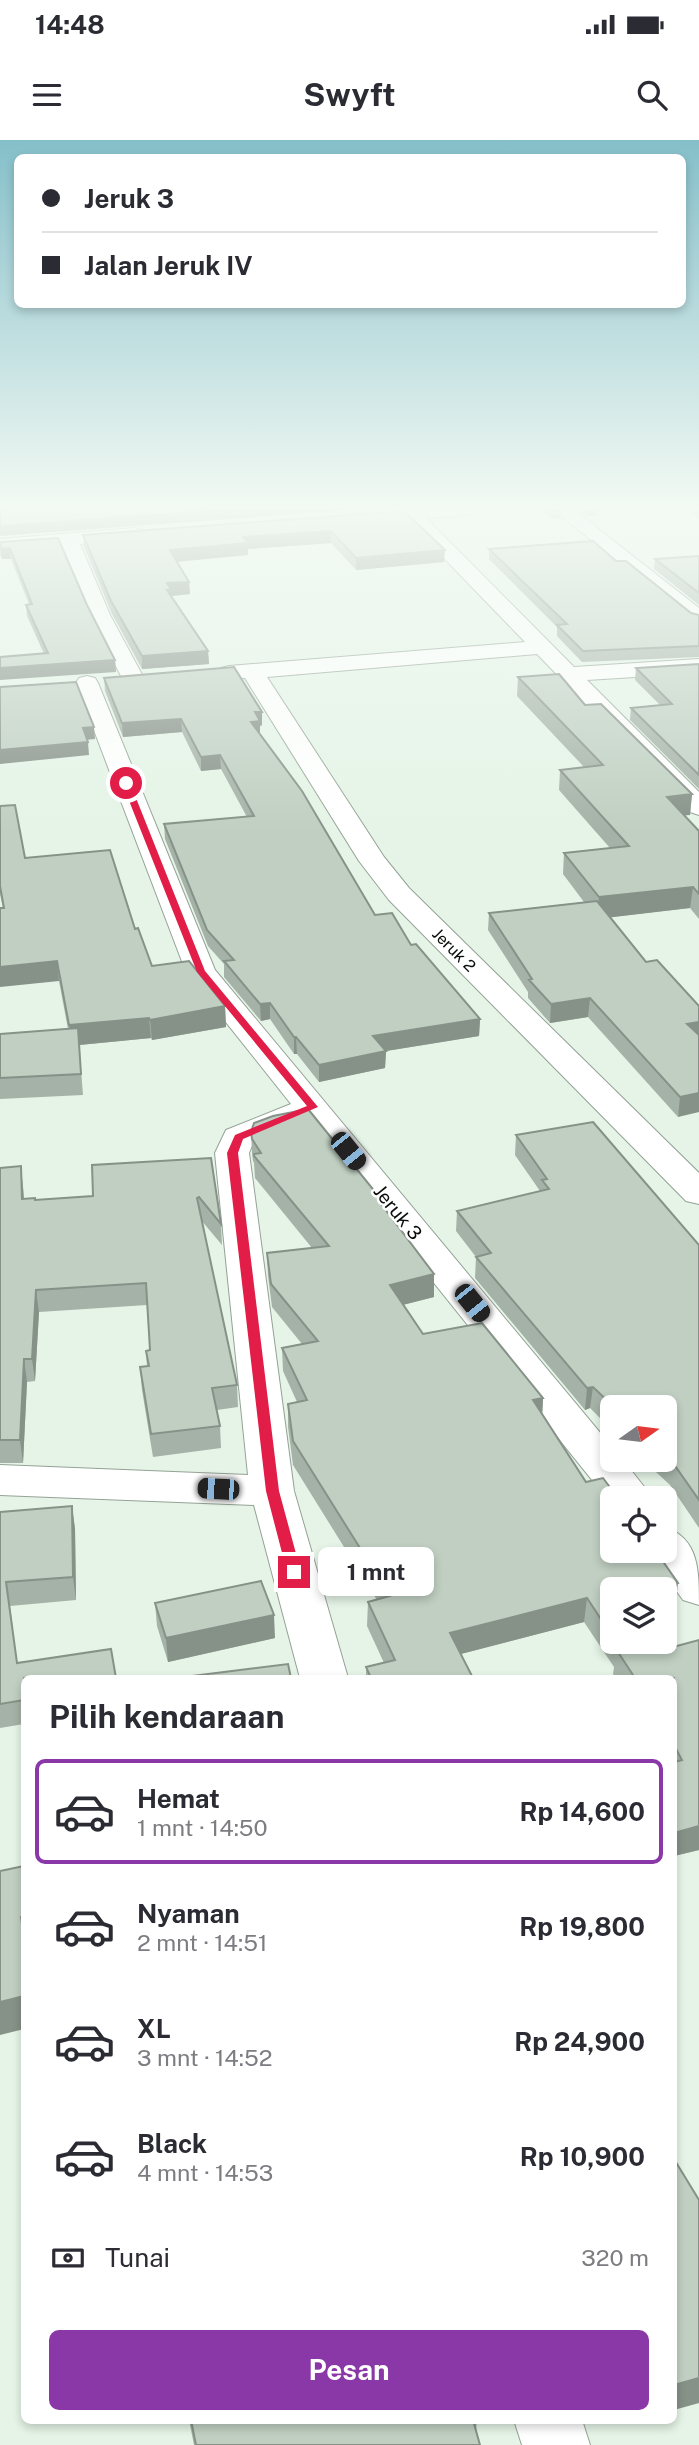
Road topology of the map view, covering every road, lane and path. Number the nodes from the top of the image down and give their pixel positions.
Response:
1 (101, 617) edge
2 (515, 617) edge
3 (545, 647) junction
4 (699, 666) edge
5 (252, 671) junction
6 (213, 674) edge
7 (569, 674) junction
8 (160, 678) edge
9 (134, 680) junction
10 (699, 807) edge
11 (313, 1107) junction
12 (699, 1193) edge
13 (0, 1480) edge
14 (621, 1486) edge
15 (272, 1491) junction
16 (677, 1559) edge
17 (699, 1588) edge
18 (323, 1675) edge
19 (549, 2424) edge
20 (556, 2445) edge

1 - 9 street
2 - 3 street
3 - 5 street
3 - 7 street
4 - 7 street
5 - 6 street
5 - 12 street, Jeruk 2
7 - 10 street
8 - 9 street
9 - 11 street, Jeruk 3
11 - 14 street, Jeruk 3
11 - 15 street
13 - 15 street
15 - 18 street
16 - 17 street
19 - 20 street

